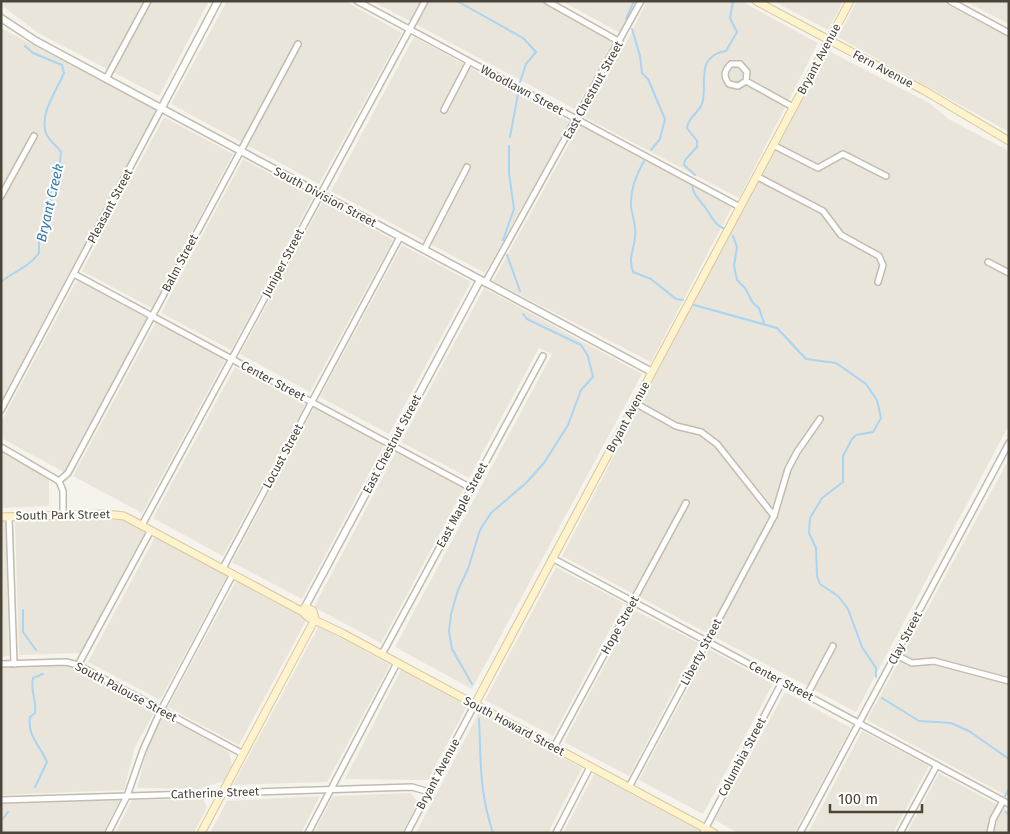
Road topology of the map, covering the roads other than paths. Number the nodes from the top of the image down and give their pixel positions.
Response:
1 (148, 1) edge
2 (218, 1) edge
3 (357, 1) edge
4 (425, 1) edge
5 (547, 1) edge
6 (641, 1) edge
7 (756, 1) edge
8 (850, 1) edge
9 (950, 1) edge
10 (1, 18) edge
11 (410, 30) junction
12 (1009, 33) edge
13 (829, 40) junction
14 (620, 42) junction
15 (298, 44) dead end
16 (469, 62) junction
17 (106, 79) junction
18 (746, 81) junction
19 (794, 106) junction
20 (161, 109) junction
21 (444, 110) dead end
22 (577, 119) junction
23 (34, 136) dead end
24 (1009, 141) edge
25 (773, 145) junction
26 (240, 151) junction
27 (467, 167) dead end
28 (756, 176) junction
29 (886, 176) dead end
30 (321, 195) junction
31 (1, 196) edge
32 (740, 207) junction
33 (400, 237) junction
34 (424, 250) junction
35 (988, 262) dead end
36 (1009, 273) edge
37 (74, 274) junction
38 (482, 282) junction
39 (878, 282) dead end
40 (152, 316) junction
41 (543, 356) dead end
42 (232, 359) junction
43 (652, 372) junction
44 (312, 402) junction
45 (635, 403) junction
46 (1, 410) edge
47 (820, 419) dead end
48 (1009, 444) edge
49 (392, 445) junction
50 (1, 447) edge
51 (59, 481) junction
52 (472, 488) junction
53 (686, 503) dead end
54 (63, 515) junction
55 (774, 516) junction
56 (5, 517) edge
57 (142, 525) junction
58 (151, 530) junction
59 (552, 558) junction
60 (223, 568) junction
61 (233, 574) junction
62 (633, 601) junction
63 (304, 609) junction
64 (315, 619) junction
65 (707, 641) junction
66 (833, 646) dead end
67 (382, 654) junction
68 (896, 655) junction
69 (398, 663) junction
70 (1, 664) edge
71 (14, 664) junction
72 (78, 665) junction
73 (782, 682) junction
74 (1009, 682) edge
75 (807, 695) junction
76 (474, 704) junction
77 (162, 710) junction
78 (859, 723) junction
79 (554, 747) junction
80 (243, 754) junction
81 (937, 765) junction
82 (590, 766) junction
83 (629, 787) junction
84 (331, 790) junction
85 (429, 792) junction
86 (222, 794) junction
87 (127, 796) junction
88 (1, 800) edge
89 (1006, 802) edge
90 (704, 830) edge
91 (108, 833) edge
92 (202, 833) edge
93 (308, 833) edge
94 (407, 833) edge
95 (556, 833) edge
96 (714, 833) edge
97 (800, 833) edge
98 (900, 833) edge
99 (990, 833) edge

1 - 17 street
2 - 20 street, Pleasant Street
3 - 11 street, Woodlawn Street
4 - 11 street, Juniper Street
5 - 14 street
6 - 14 street, East Chestnut Street
7 - 13 main road, Fern Avenue
8 - 13 main road, Bryant Avenue
9 - 12 street
10 - 17 street, South Division Street
11 - 16 street, Woodlawn Street
11 - 30 street, Juniper Street
13 - 19 main road, Bryant Avenue
13 - 24 main road, Fern Avenue
14 - 22 street, East Chestnut Street
15 - 26 street, Balm Street
16 - 21 street
16 - 22 street, Woodlawn Street
17 - 20 street, South Division Street
18 - 18 street
18 - 19 street
19 - 25 main road, Bryant Avenue
20 - 26 street, South Division Street
20 - 37 street, Pleasant Street
22 - 32 street, Woodlawn Street
22 - 38 street, East Chestnut Street
23 - 31 street
25 - 28 main road, Bryant Avenue
25 - 29 street
26 - 30 street, South Division Street
26 - 40 street, Balm Street
27 - 34 street
28 - 32 main road, Bryant Avenue
28 - 39 street
30 - 33 street, South Division Street
30 - 42 street, Juniper Street
32 - 43 main road, Bryant Avenue
33 - 34 street, South Division Street
33 - 44 street, Locust Street
34 - 38 street, South Division Street
35 - 36 street
37 - 40 street, Center Street
37 - 46 street, Pleasant Street
38 - 43 street, South Division Street
38 - 49 street, East Chestnut Street
40 - 42 street, Center Street
40 - 51 street, Balm Street
41 - 52 street, East Maple Street
42 - 44 street, Center Street
42 - 57 street, Juniper Street
43 - 45 main road, Bryant Avenue
44 - 49 street, Center Street
44 - 60 street, Locust Street
45 - 55 street
45 - 59 main road, Bryant Avenue
47 - 55 street, Liberty Street
48 - 68 street, Clay Street
49 - 52 street, Center Street
49 - 63 street, East Chestnut Street
50 - 51 street
51 - 54 street
52 - 67 street, East Maple Street
53 - 62 street, Hope Street
54 - 56 main road, South Park Street
54 - 57 main road, South Park Street
55 - 65 street, Liberty Street
56 - 71 street
57 - 58 main road
58 - 60 main road
58 - 72 street
59 - 62 street, Center Street
59 - 76 main road, Bryant Avenue
60 - 61 main road
61 - 63 main road
61 - 77 street
62 - 65 street, Center Street
62 - 79 street, Hope Street
63 - 64 main road
64 - 67 main road, South Howard Street
64 - 80 main road
65 - 73 street, Center Street
65 - 83 street, Liberty Street
66 - 75 street
67 - 69 main road, South Howard Street
68 - 74 street
68 - 78 street, Clay Street
69 - 76 main road, South Howard Street
69 - 84 street
70 - 71 street, South Palouse Street
71 - 72 street, South Palouse Street
72 - 77 street, South Palouse Street
73 - 75 street, Center Street
73 - 90 street, Columbia Street
75 - 78 street, Center Street
76 - 79 main road, South Howard Street
76 - 85 street, Bryant Avenue
77 - 80 street, South Palouse Street
77 - 87 street
78 - 81 street, Center Street
78 - 97 street, Clay Street
79 - 82 main road, South Howard Street
80 - 86 main road
81 - 89 street, Center Street
81 - 98 street
82 - 83 main road, South Howard Street
82 - 95 street
83 - 90 main road, South Howard Street
84 - 85 street, Catherine Street
84 - 86 street, Catherine Street
84 - 93 street
85 - 94 street, Bryant Avenue
86 - 87 street, Catherine Street
86 - 92 main road
87 - 88 street, Catherine Street
87 - 91 street
89 - 99 street
90 - 96 main road, South Howard Street

